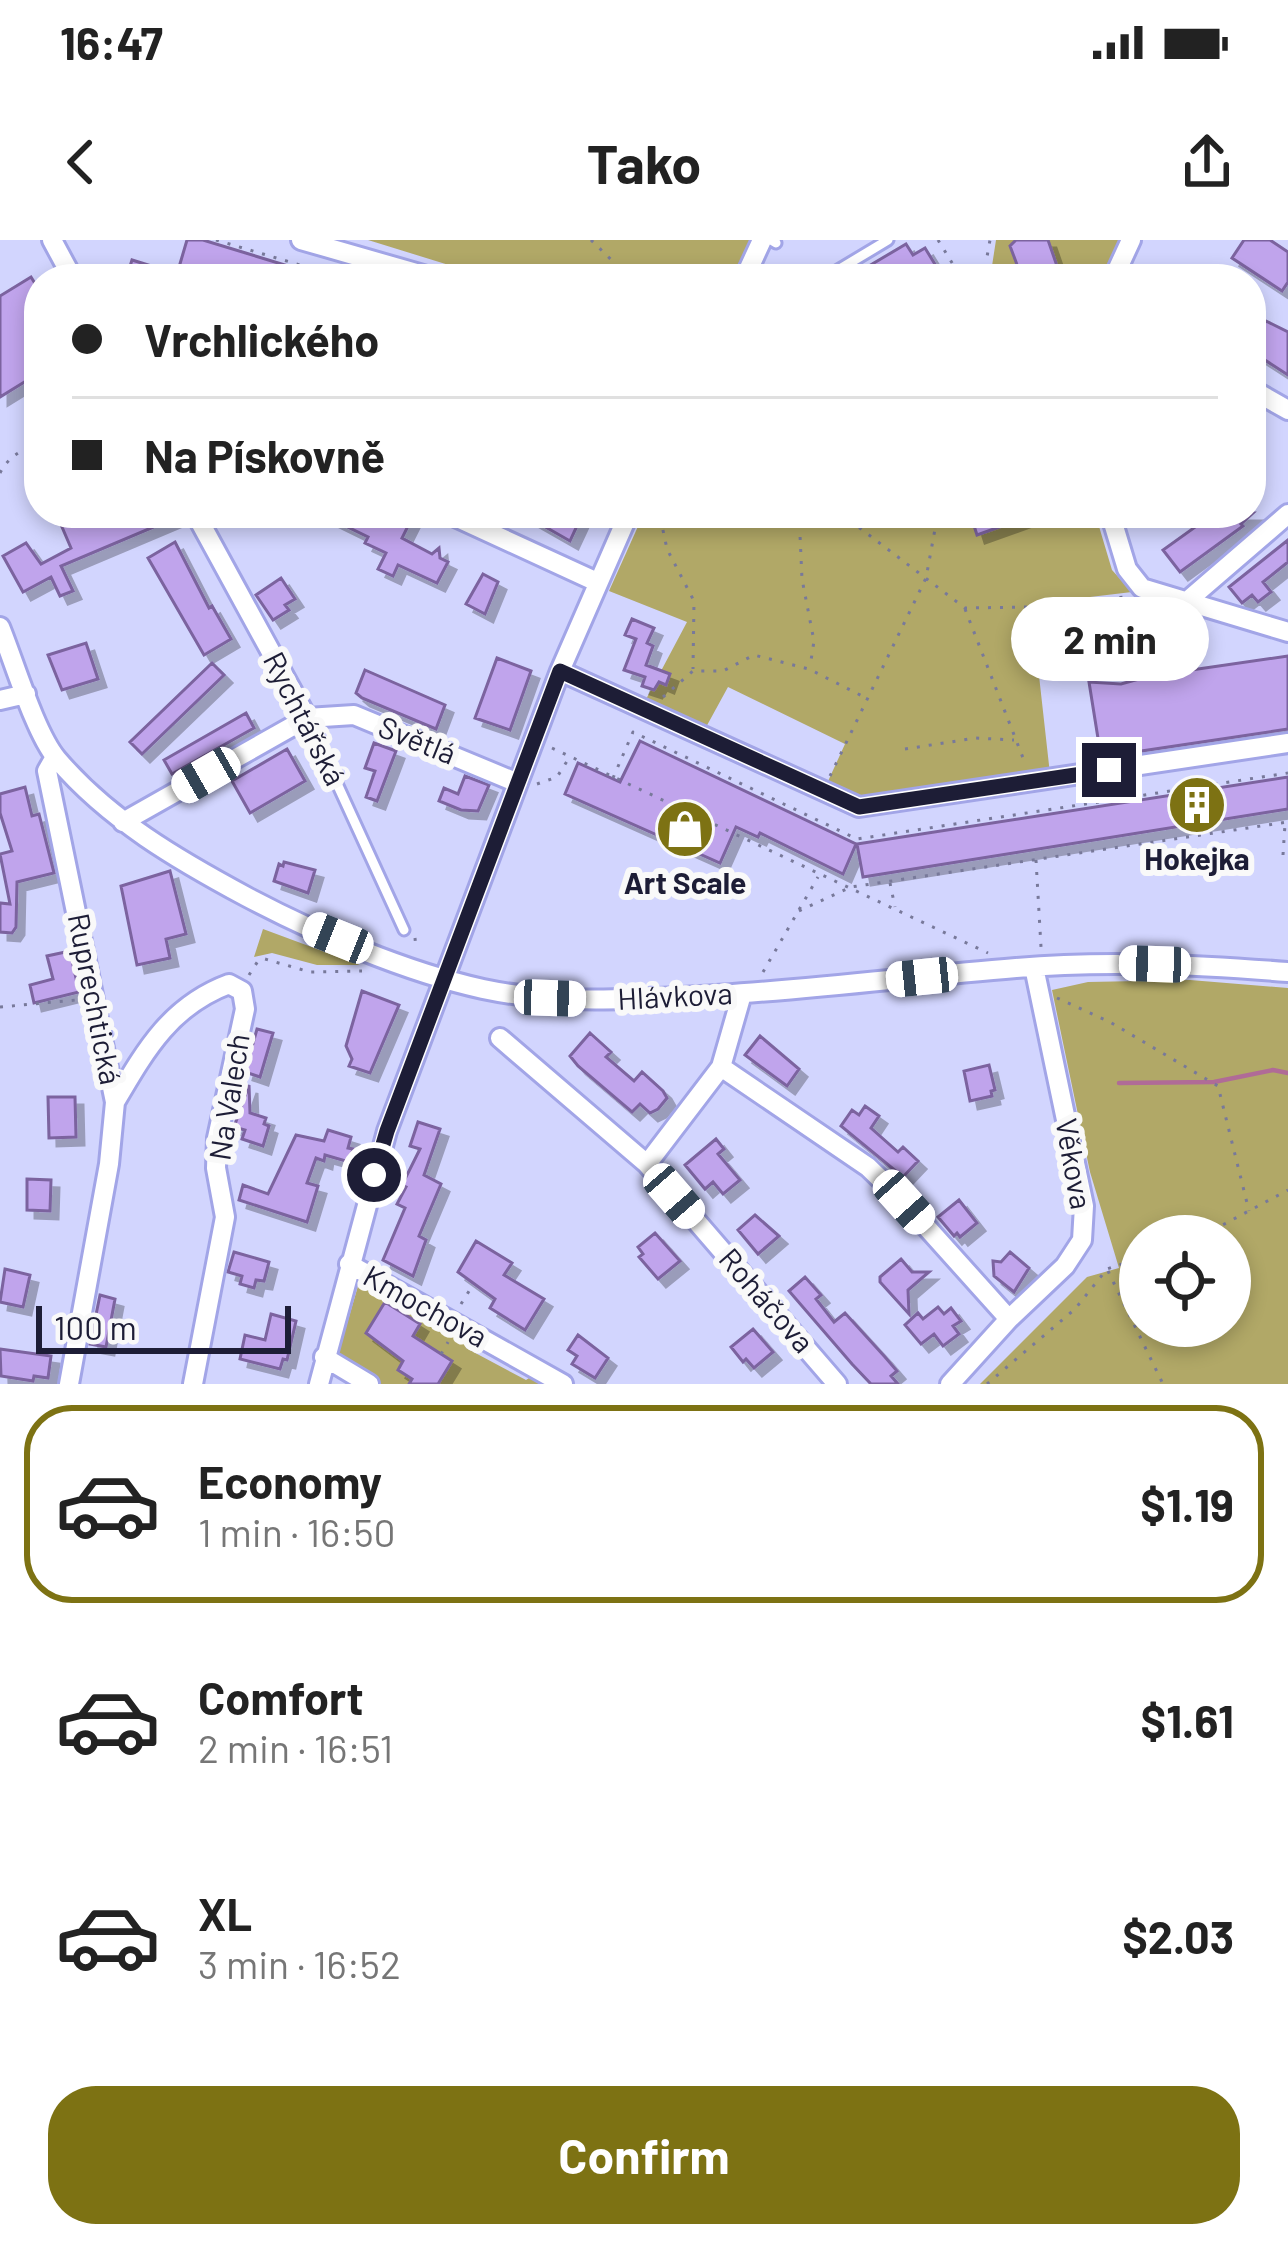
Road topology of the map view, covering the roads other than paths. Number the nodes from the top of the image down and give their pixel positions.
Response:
1 (301, 240) edge
2 (889, 240) edge
3 (385, 264) edge
4 (848, 264) edge
5 (1288, 514) edge
6 (204, 528) edge
7 (480, 528) edge
8 (622, 528) edge
9 (1115, 528) edge
10 (597, 582) junction
11 (1186, 602) junction
12 (0, 626) edge
13 (1288, 632) edge
14 (560, 671) junction
15 (26, 694) junction
16 (0, 700) edge
17 (307, 718) junction
18 (1288, 743) edge
19 (55, 757) junction
20 (522, 785) junction
21 (123, 822) junction
22 (404, 930) dead end
23 (1038, 958) junction
24 (1288, 972) edge
25 (445, 977) junction
26 (742, 994) junction
27 (500, 1038) dead end
28 (721, 1067) junction
29 (115, 1102) junction
30 (647, 1164) junction
31 (349, 1264) junction
32 (1009, 1319) junction
33 (324, 1357) junction
34 (69, 1384) edge
35 (193, 1384) edge
36 (319, 1384) edge
37 (369, 1384) edge
38 (563, 1384) edge
39 (837, 1384) edge
40 (950, 1384) edge

1 - 3 street
2 - 4 lane
5 - 11 street
6 - 17 street, Rychtářská
7 - 10 street
8 - 10 street
9 - 11 street
10 - 14 street
11 - 13 street
12 - 15 street, Ruprechtická
14 - 18 street
14 - 20 street
15 - 16 street
15 - 19 street, Ruprechtická
17 - 20 street, Světlá
17 - 21 street
17 - 22 lane, Rychtářská
19 - 21 street, Hlávkova
19 - 29 street, Ruprechtická
20 - 25 street
21 - 25 street, Hlávkova
23 - 24 street, Hlávkova
23 - 26 street, Hlávkova
23 - 32 street, Věkova
25 - 26 street, Hlávkova
25 - 31 street
26 - 28 street
27 - 30 street, Roháčova
28 - 30 street
28 - 32 street
29 - 34 street, Ruprechtická
29 - 35 street, Na Valech
30 - 39 street, Roháčova
31 - 33 street
31 - 38 street, Kmochova
32 - 40 street, Věkova
33 - 36 street
33 - 37 street

